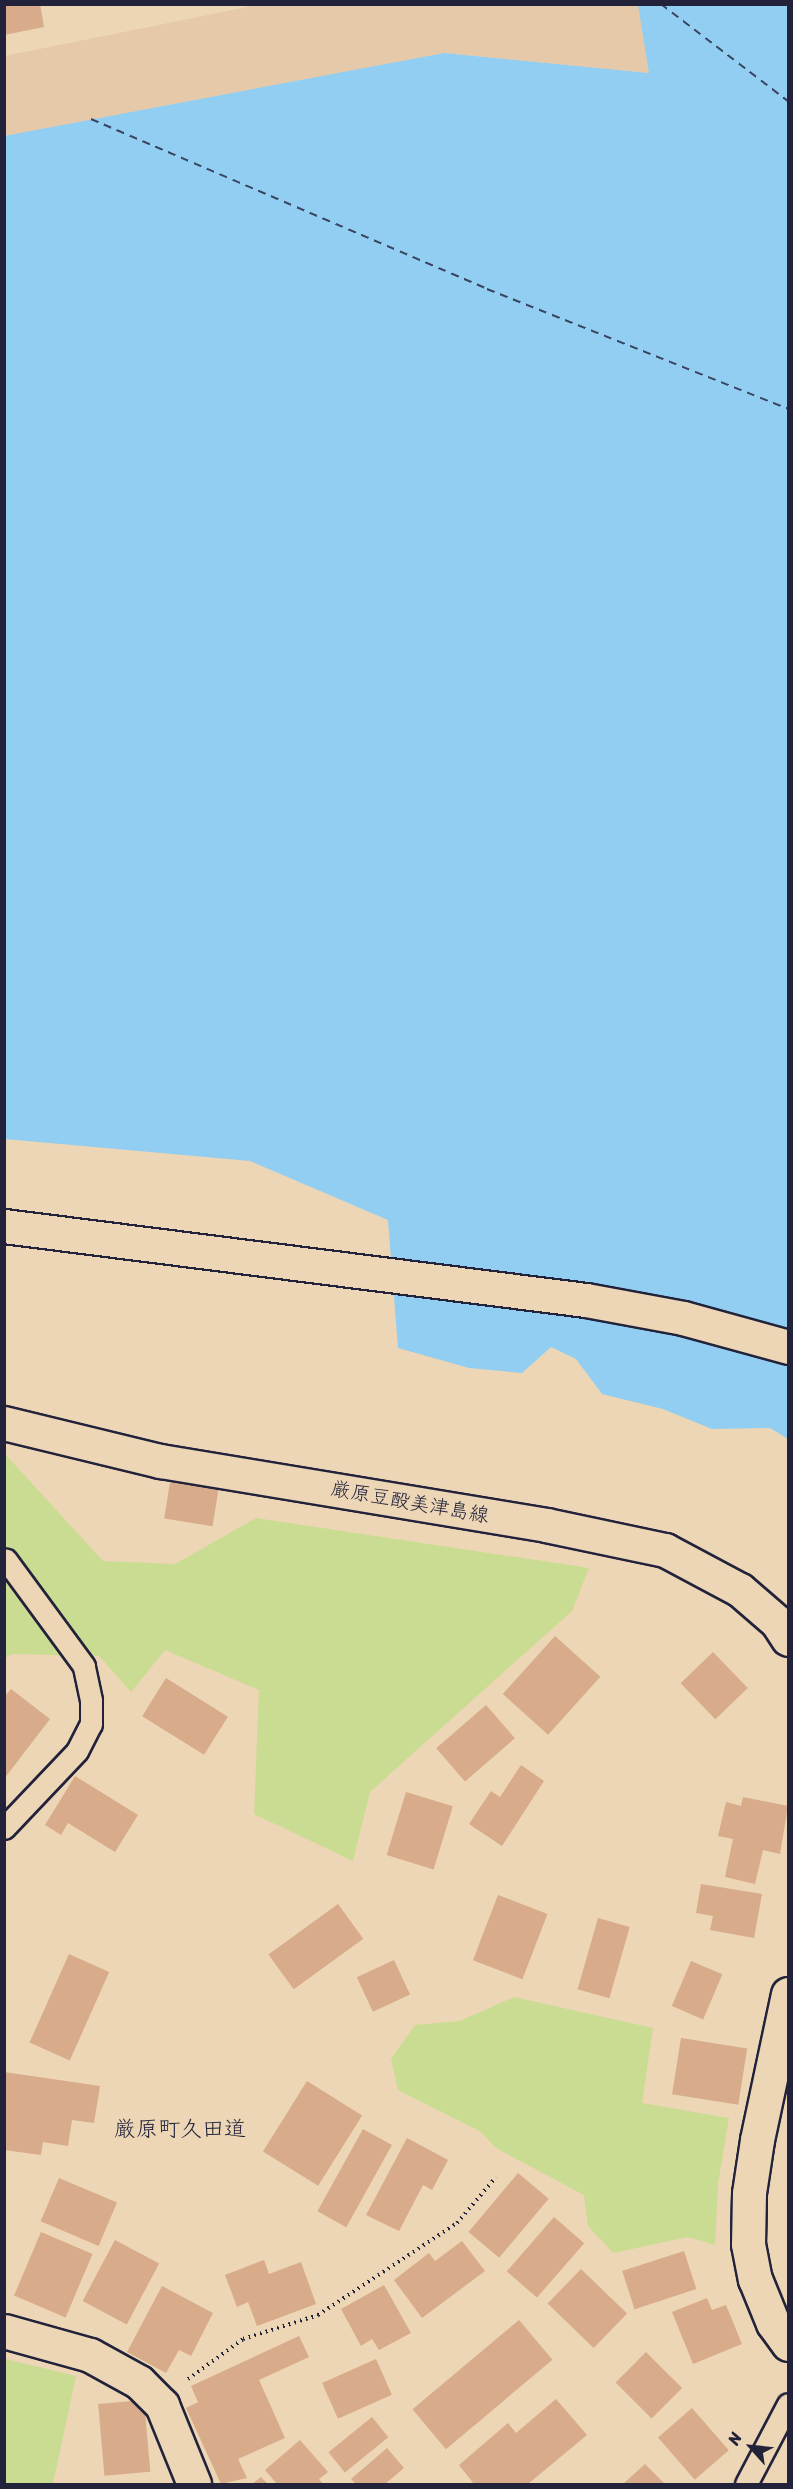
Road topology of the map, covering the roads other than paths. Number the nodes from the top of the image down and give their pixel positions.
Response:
1 (4, 1226) edge
2 (789, 1347) edge
3 (4, 1423) edge
4 (6, 1560) edge
5 (789, 1639) edge
6 (4, 1828) edge
7 (789, 1994) edge
8 (4, 2331) edge
9 (789, 2344) edge
10 (789, 2404) edge
11 (194, 2484) edge
12 (746, 2484) edge

1 - 2 main road
3 - 5 main road, 厳原豆酘美津島線
4 - 6 lane
7 - 9 main road
8 - 11 main road
10 - 12 lane

